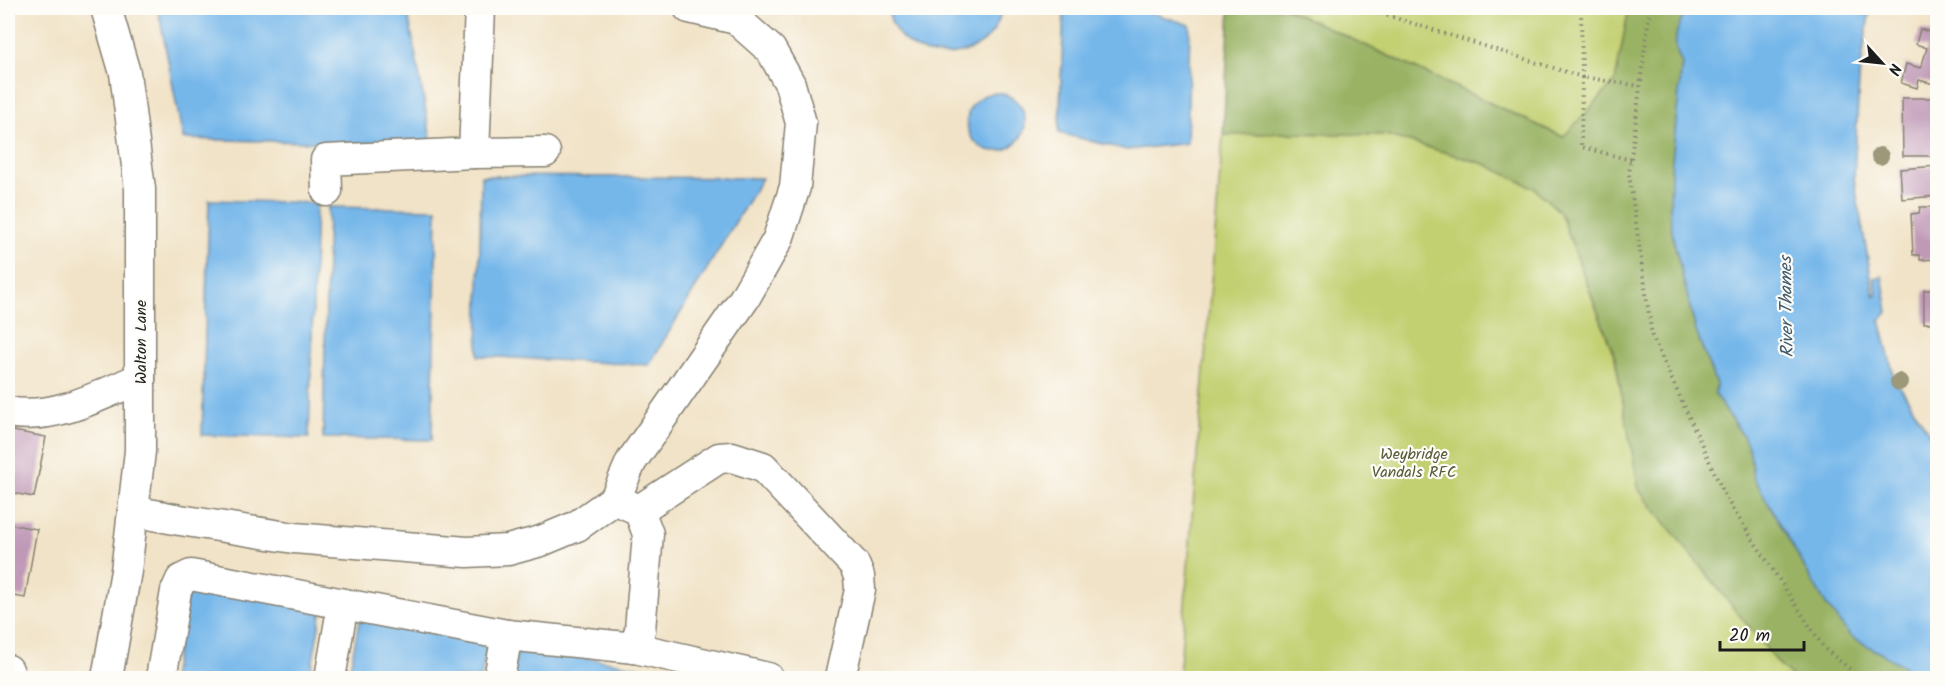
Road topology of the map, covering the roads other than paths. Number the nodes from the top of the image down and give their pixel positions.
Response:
1 (106, 8) edge
2 (480, 8) edge
3 (689, 8) edge
4 (737, 13) edge
5 (545, 152) dead end
6 (474, 153) junction
7 (327, 191) dead end
8 (140, 378) junction
9 (8, 412) edge
10 (627, 505) junction
11 (133, 511) junction
12 (343, 604) junction
13 (507, 635) junction
14 (635, 648) junction
15 (8, 670) edge
16 (11, 678) edge
17 (107, 678) edge
18 (161, 678) edge
19 (330, 678) edge
20 (499, 678) edge
21 (768, 678) edge
22 (840, 678) edge

1 - 8 street, Walton Lane
2 - 6 street
3 - 4 street
4 - 10 street
5 - 6 street
6 - 7 street
8 - 9 street
8 - 11 street, Walton Lane
10 - 11 street
10 - 14 street
10 - 22 street
11 - 17 street, Walton Lane
12 - 13 street
12 - 18 street
12 - 19 street
13 - 14 street
13 - 20 street
14 - 21 street
15 - 16 street

